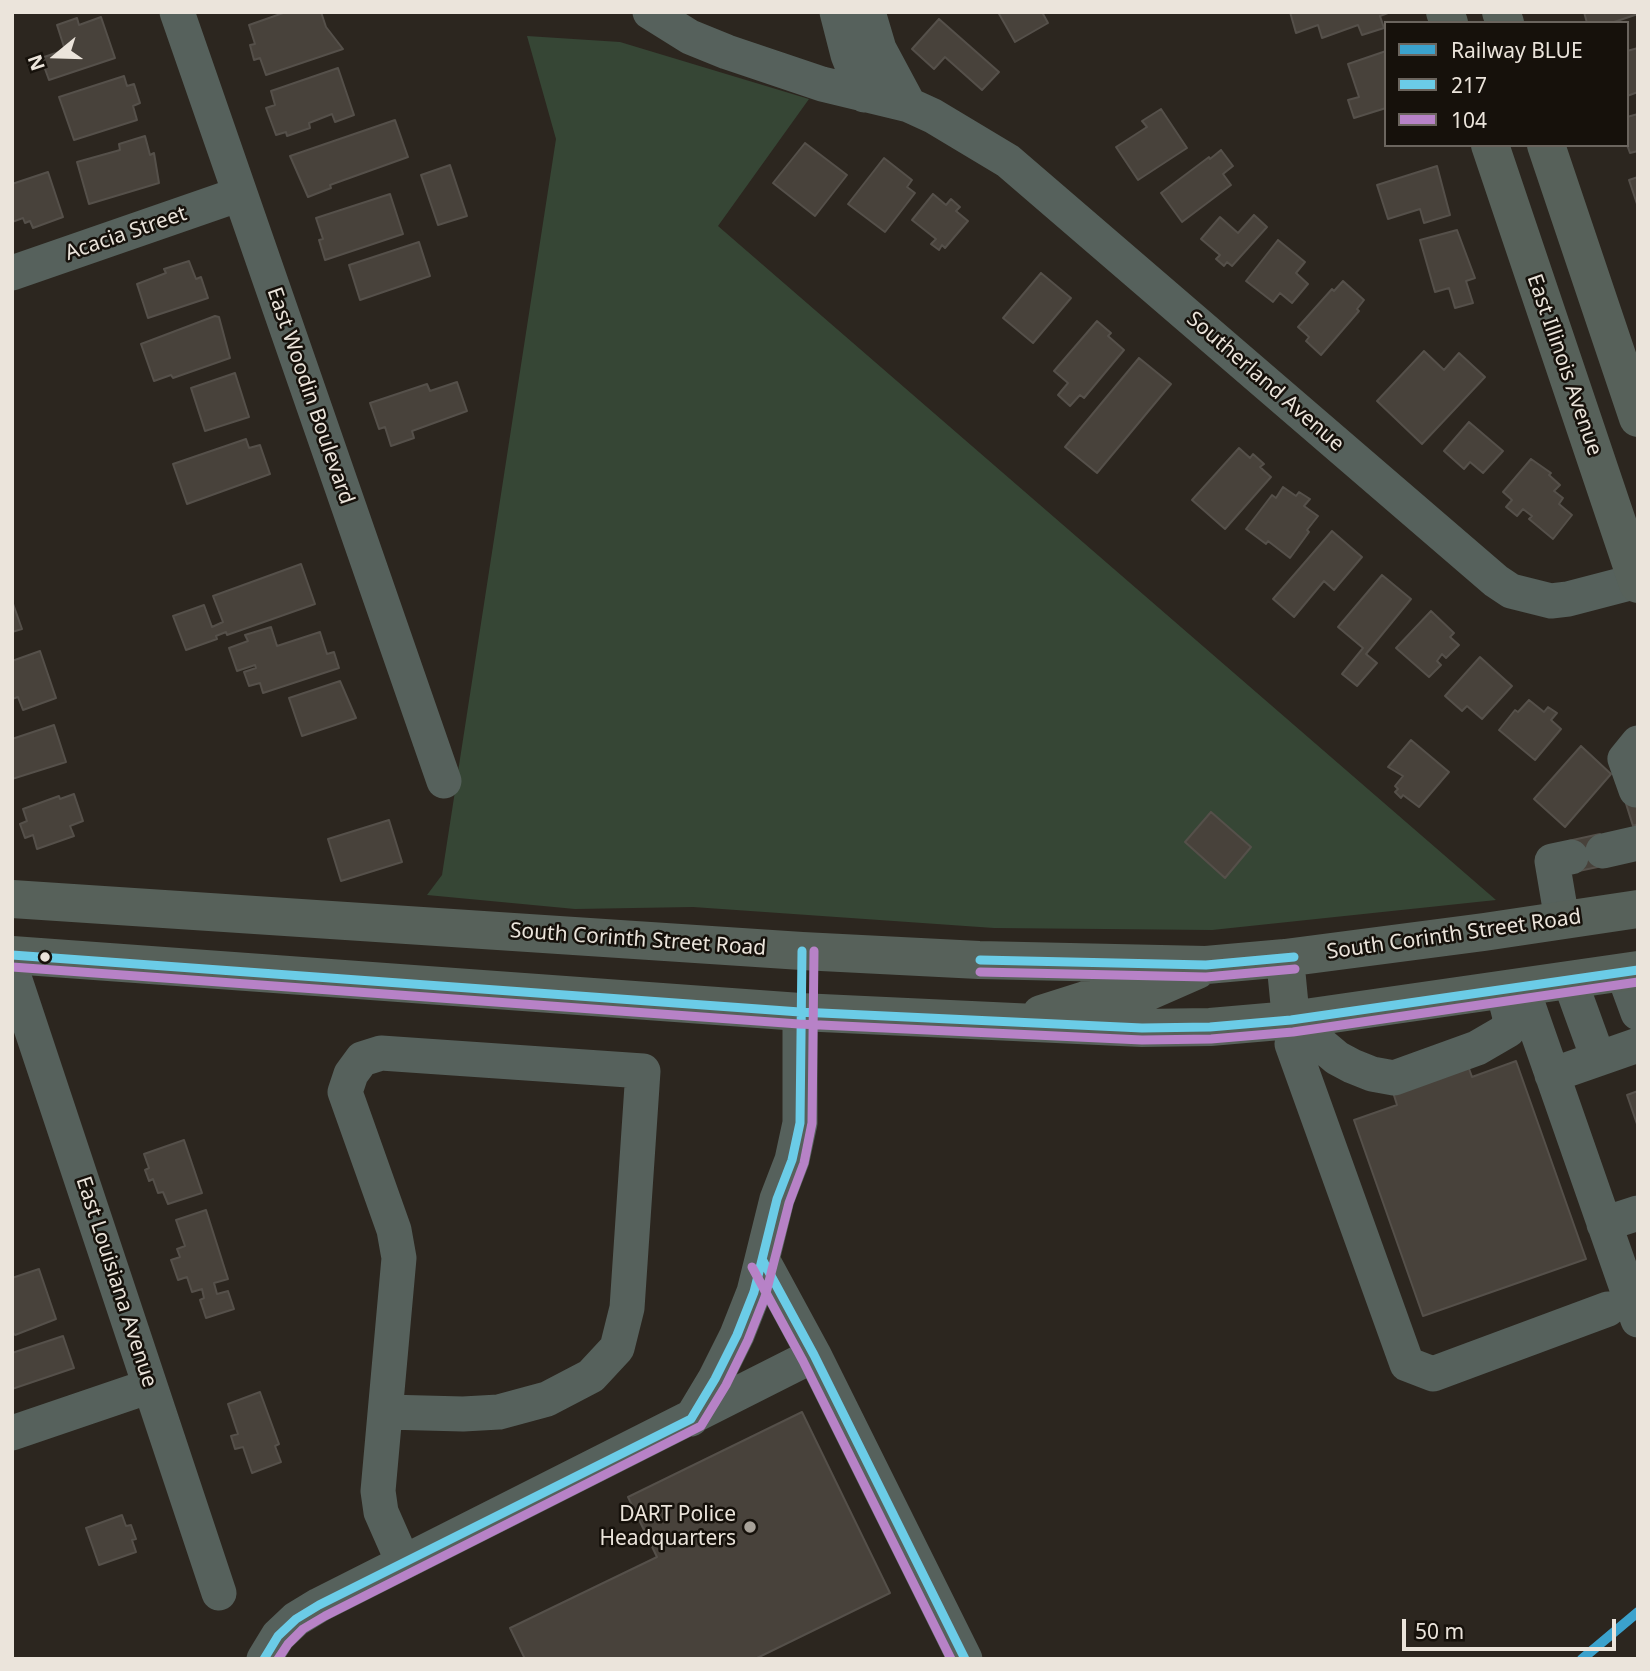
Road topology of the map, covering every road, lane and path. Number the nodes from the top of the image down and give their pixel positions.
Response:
1 (177, 12) edge
2 (650, 12) edge
3 (837, 12) edge
4 (868, 12) edge
5 (864, 95) junction
6 (909, 105) junction
7 (1491, 147) edge
8 (1547, 147) edge
9 (240, 194) junction
10 (12, 273) edge
11 (1604, 318) junction
12 (1555, 338) junction
13 (1638, 418) edge
14 (1637, 582) edge
15 (1638, 743) edge
16 (444, 780) dead end
17 (1636, 790) edge
18 (1617, 851) edge
19 (12, 899) edge
20 (1638, 909) edge
21 (1562, 920) junction
22 (803, 951) junction
23 (12, 955) edge
24 (1285, 958) junction
25 (1206, 965) junction
26 (12, 971) edge
27 (1631, 971) edge
28 (1570, 981) junction
29 (1512, 989) junction
30 (800, 1012) junction
31 (1638, 1013) edge
32 (1020, 1021) junction
33 (1300, 1035) junction
34 (1638, 1045) edge
35 (1598, 1058) junction
36 (1552, 1075) junction
37 (1638, 1213) edge
38 (1604, 1224) junction
39 (763, 1261) junction
40 (1623, 1314) edge
41 (814, 1355) junction
42 (150, 1386) junction
43 (386, 1412) junction
44 (691, 1419) junction
45 (12, 1433) edge
46 (403, 1562) junction
47 (219, 1593) dead end
48 (264, 1659) edge
49 (965, 1659) edge

1 - 9 street, East Woodin Boulevard
2 - 5 street, Southerland Avenue
3 - 5 street
4 - 6 street
5 - 6 street, Southerland Avenue
6 - 14 street, Southerland Avenue
7 - 12 main road, East Illinois Avenue
8 - 11 main road
9 - 10 street, Acacia Street
9 - 16 street, East Woodin Boulevard
11 - 12 main road
11 - 13 main road
12 - 14 main road, East Illinois Avenue
15 - 17 street
18 - 21 street
19 - 22 main road, South Corinth Street Road
20 - 21 main road, South Corinth Street Road
21 - 24 main road, South Corinth Street Road
22 - 25 main road, South Corinth Street Road
22 - 30 main road
23 - 30 main road
24 - 25 main road, South Corinth Street Road
24 - 33 main road
25 - 32 main road
26 - 42 street, East Louisiana Avenue
27 - 28 main road
27 - 31 street
28 - 29 main road
28 - 35 street
29 - 33 main road
29 - 33 street
29 - 36 street
30 - 32 main road
30 - 39 street
32 - 33 main road
33 - 40 street
34 - 35 street
35 - 36 street
36 - 38 street
37 - 38 street
38 - 40 street
39 - 41 street
39 - 44 street
41 - 44 street
41 - 49 street
42 - 45 street
42 - 47 street, East Louisiana Avenue
43 - 43 street
43 - 46 street
44 - 46 street
46 - 48 street

